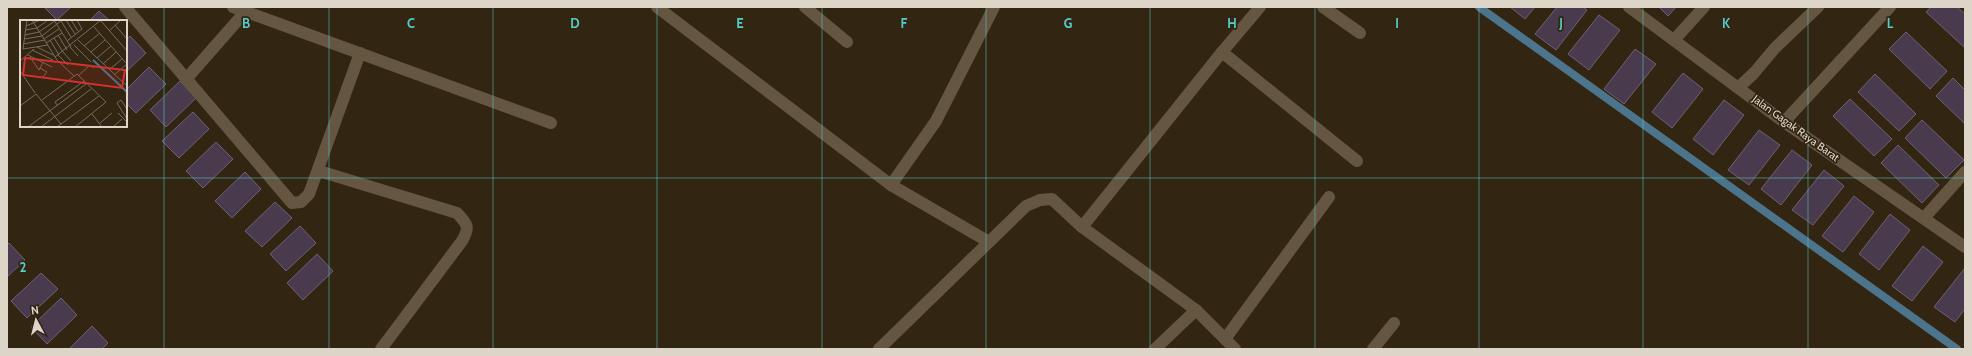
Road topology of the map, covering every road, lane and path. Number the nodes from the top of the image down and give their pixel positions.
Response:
1 (125, 7) edge
2 (233, 7) edge
3 (656, 7) edge
4 (805, 7) edge
5 (994, 7) edge
6 (1260, 7) edge
7 (1323, 7) edge
8 (1629, 7) edge
9 (1704, 7) edge
10 (1818, 7) edge
11 (1890, 7) edge
12 (246, 11) junction
13 (1360, 33) dead end
14 (1674, 40) junction
15 (847, 42) dead end
16 (1222, 52) junction
17 (360, 53) junction
18 (188, 78) junction
19 (1739, 87) junction
20 (1784, 122) junction
21 (551, 123) dead end
22 (1358, 161) dead end
23 (319, 171) junction
24 (1965, 172) edge
25 (891, 186) junction
26 (1329, 197) dead end
27 (1924, 218) junction
28 (1082, 227) junction
29 (989, 242) junction
30 (1965, 247) edge
31 (1196, 310) junction
32 (1394, 323) dead end
33 (1225, 339) junction
34 (381, 349) edge
35 (879, 349) edge
36 (1156, 349) edge
37 (1235, 349) edge
38 (1373, 349) edge

1 - 18 street
2 - 12 street
3 - 25 street
4 - 15 street
5 - 25 street
6 - 16 street
7 - 13 street
8 - 14 street, Jalan Gagak Raya Barat
9 - 14 street
10 - 19 street
11 - 20 street
12 - 17 street
12 - 18 street
14 - 19 street, Jalan Gagak Raya Barat
16 - 22 street
16 - 28 street
17 - 21 street
17 - 23 street
18 - 23 street
19 - 20 street, Jalan Gagak Raya Barat
20 - 27 street, Jalan Gagak Raya Barat
23 - 34 street
24 - 27 street
25 - 29 street
26 - 33 street
27 - 30 street, Jalan Gagak Raya Barat
28 - 29 street
28 - 31 street
29 - 35 street
31 - 33 street
31 - 36 street
32 - 38 street
33 - 37 street

